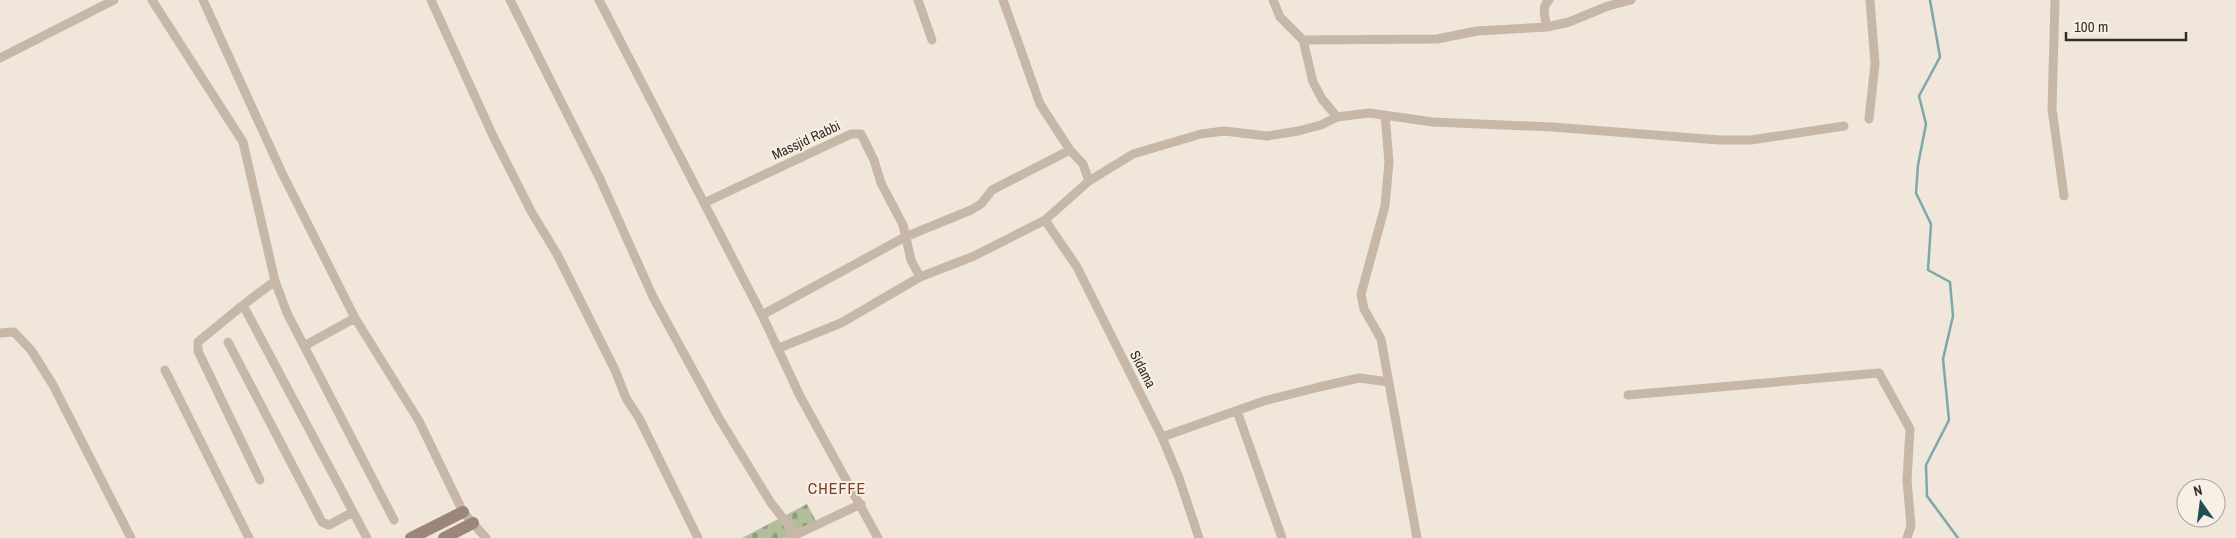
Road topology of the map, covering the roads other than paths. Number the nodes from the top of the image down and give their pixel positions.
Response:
1 (114, 0) edge
2 (152, 0) edge
3 (202, 0) edge
4 (430, 0) edge
5 (510, 0) edge
6 (598, 0) edge
7 (918, 0) edge
8 (1003, 0) edge
9 (1273, 0) edge
10 (1549, 0) edge
11 (1631, 0) edge
12 (1870, 0) edge
13 (2055, 0) edge
14 (1547, 27) junction
15 (932, 40) dead end
16 (1303, 40) junction
17 (0, 58) edge
18 (1385, 115) junction
19 (1337, 117) junction
20 (1869, 119) dead end
21 (1844, 126) dead end
22 (1070, 150) junction
23 (1089, 182) junction
24 (2064, 196) dead end
25 (704, 203) junction
26 (1045, 220) junction
27 (905, 237) junction
28 (920, 276) junction
29 (275, 281) junction
30 (243, 304) junction
31 (762, 315) junction
32 (355, 318) junction
33 (0, 333) edge
34 (228, 342) dead end
35 (304, 346) junction
36 (778, 348) junction
37 (165, 370) dead end
38 (1389, 382) junction
39 (1628, 395) dead end
40 (1237, 411) junction
41 (1162, 437) junction
42 (260, 480) dead end
43 (861, 504) junction
44 (353, 512) junction
45 (463, 512) junction
46 (394, 520) dead end
47 (473, 523) junction
48 (793, 536) edge
49 (131, 538) edge
50 (248, 538) edge
51 (367, 538) edge
52 (411, 538) edge
53 (444, 538) edge
54 (486, 538) edge
55 (698, 538) edge
56 (878, 538) edge
57 (1199, 538) edge
58 (1282, 538) edge
59 (1417, 538) edge
60 (1907, 538) edge

1 - 17 street
2 - 29 street
3 - 32 street
4 - 55 street
5 - 48 street
6 - 25 street
7 - 15 street
8 - 22 street
9 - 16 street
10 - 14 street
11 - 14 street
12 - 20 street
13 - 24 street
14 - 16 street
16 - 19 street
18 - 19 street
18 - 21 street
18 - 38 street
19 - 23 street
22 - 23 street
22 - 27 street
23 - 26 street
25 - 27 street, Massjid Rabbi
25 - 31 street
26 - 28 street
26 - 41 street, Sidama
27 - 28 street, Massjid Rabbi
27 - 31 street
28 - 36 street
29 - 30 street
29 - 35 street
30 - 42 street
30 - 44 street
31 - 36 street
32 - 35 street
32 - 45 street
33 - 49 street
34 - 44 street
35 - 46 street
36 - 43 street
37 - 50 street
38 - 40 street
38 - 59 street
39 - 60 street
40 - 41 street
40 - 58 street
41 - 57 street, Sidama
43 - 48 street
43 - 56 street
44 - 51 street
45 - 47 street
45 - 52 street
47 - 53 street
47 - 54 street

